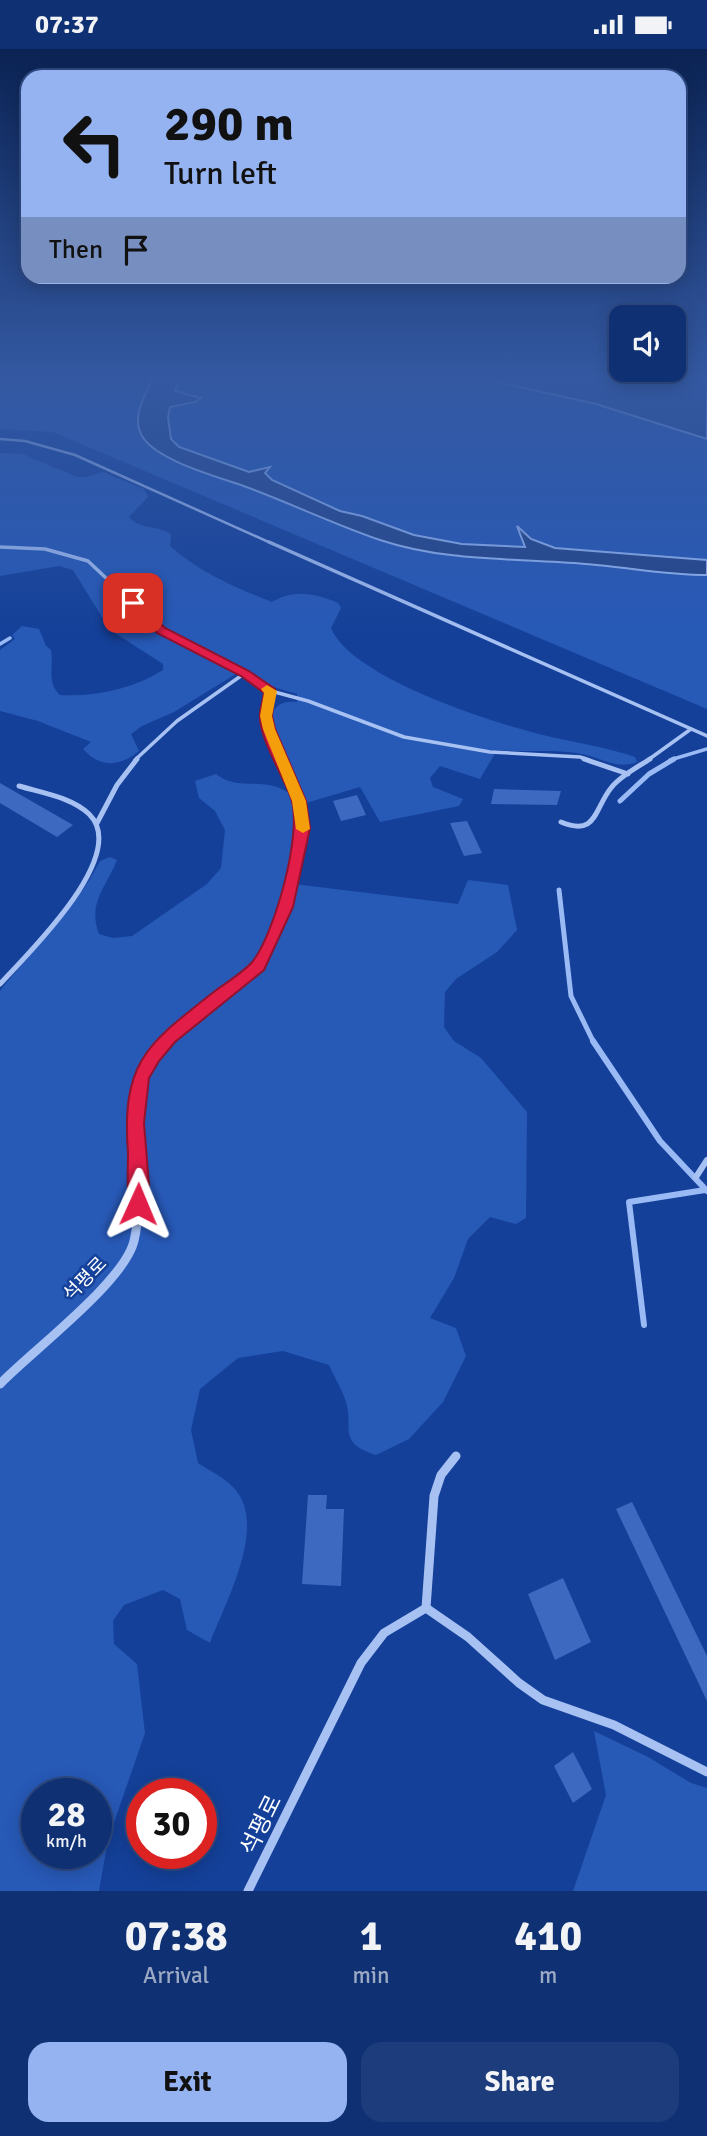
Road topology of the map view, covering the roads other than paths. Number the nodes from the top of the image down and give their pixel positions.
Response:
1 (93, 463) edge
2 (0, 547) edge
3 (245, 673) junction
4 (271, 691) junction
5 (691, 729) junction
6 (707, 736) edge
7 (628, 774) junction
8 (19, 786) dead end
9 (561, 822) dead end
10 (97, 823) junction
11 (0, 984) edge
12 (707, 1160) edge
13 (696, 1177) dead end
14 (0, 1384) edge
15 (457, 1456) dead end
16 (426, 1608) junction
17 (707, 1772) edge
18 (248, 1891) edge

1 - 5 lane
2 - 3 lane
3 - 4 lane
3 - 10 lane
4 - 7 lane
4 - 14 street, 석평로
5 - 6 lane
5 - 7 lane
7 - 9 lane
8 - 10 lane
10 - 11 lane
12 - 13 lane
15 - 16 lane
16 - 17 lane
16 - 18 lane, 석평로

